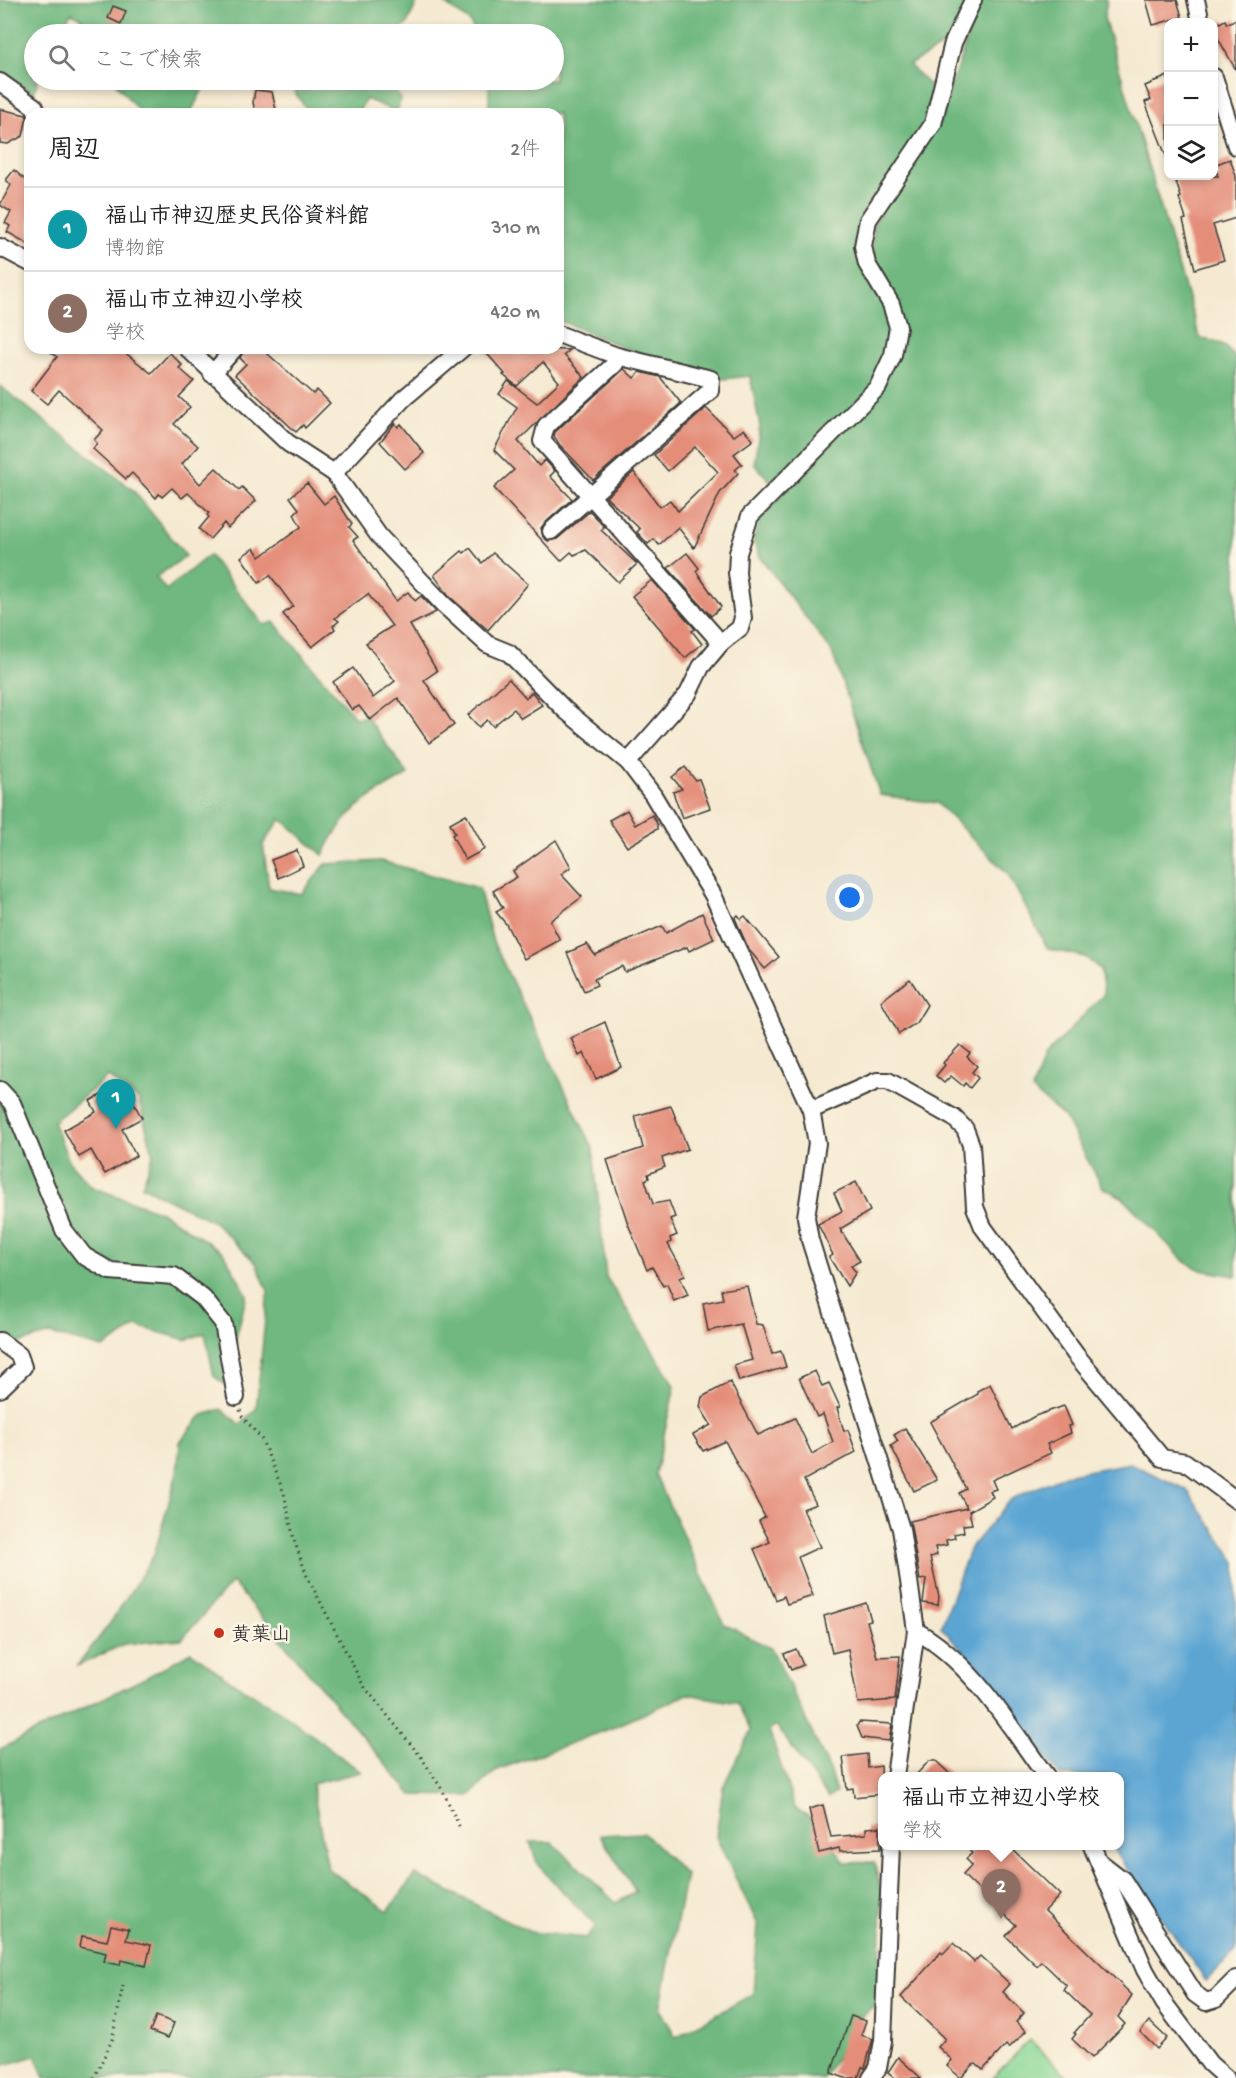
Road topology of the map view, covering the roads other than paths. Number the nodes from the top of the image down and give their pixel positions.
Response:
1 (974, 0) edge
2 (1196, 0) edge
3 (1201, 18) edge
4 (0, 82) edge
5 (1218, 87) edge
6 (35, 108) edge
7 (1233, 126) edge
8 (1236, 146) edge
9 (0, 247) edge
10 (24, 260) edge
11 (564, 336) edge
12 (193, 354) edge
13 (230, 354) edge
14 (456, 354) edge
15 (617, 356) junction
16 (212, 374) junction
17 (334, 473) junction
18 (590, 496) junction
19 (551, 531) dead end
20 (721, 643) junction
21 (628, 762) junction
22 (0, 1090) edge
23 (811, 1110) junction
24 (0, 1341) edge
25 (0, 1389) edge
26 (236, 1397) road end
27 (1236, 1500) edge
28 (916, 1631) junction
29 (896, 1772) edge
30 (1043, 1772) edge
31 (891, 1850) edge
32 (1094, 1850) edge
33 (1100, 1862) junction
34 (1236, 1980) edge
35 (871, 2078) edge
36 (1226, 2078) edge

1 - 20 street
2 - 3 street
4 - 6 street
5 - 7 street
7 - 8 street
9 - 10 street
11 - 15 street
12 - 16 street
13 - 16 street
14 - 17 street
15 - 18 street
15 - 18 street
16 - 17 street
17 - 21 street
18 - 19 street
18 - 20 street
20 - 21 street
21 - 23 street
22 - 26 street
23 - 27 street
23 - 28 street
24 - 25 street
28 - 29 street
28 - 30 street
31 - 35 street
32 - 33 street
33 - 34 street
33 - 36 street

